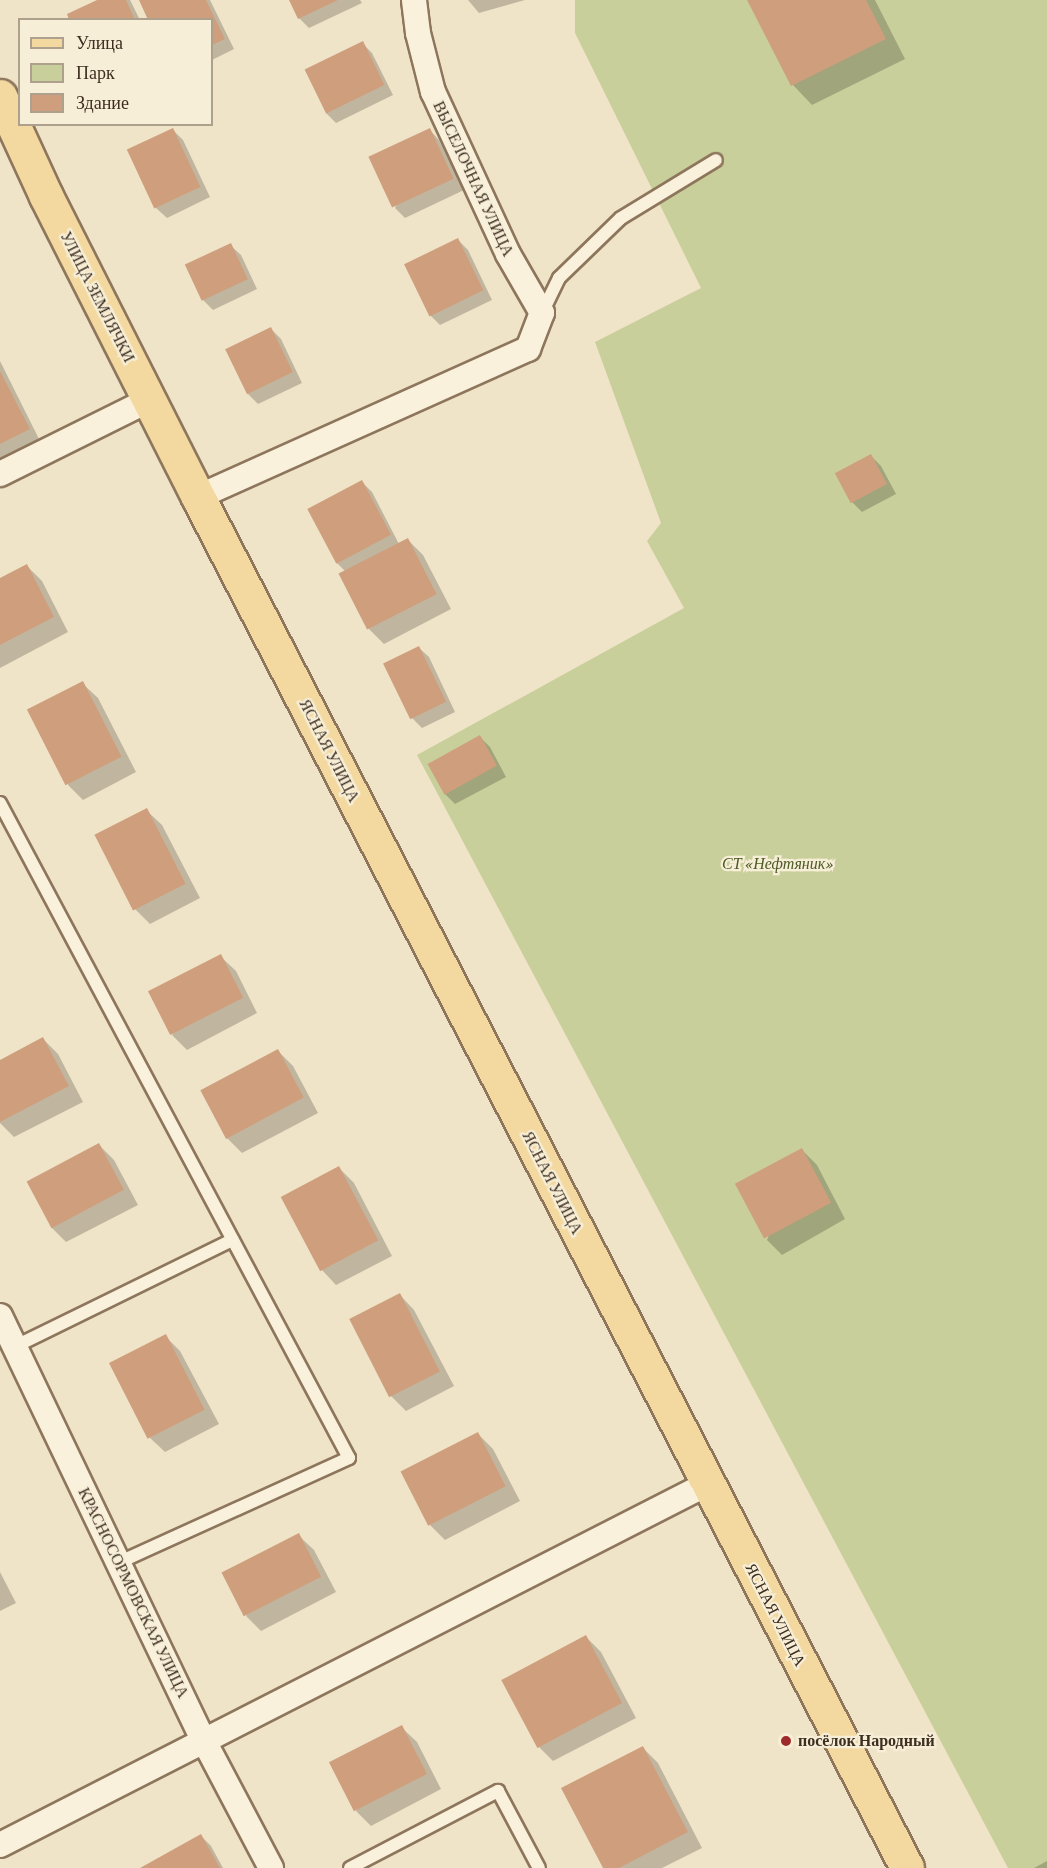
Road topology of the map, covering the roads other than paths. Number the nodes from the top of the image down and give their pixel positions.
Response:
1 (414, 0) edge
2 (0, 96) edge
3 (716, 160) dead end
4 (542, 313) junction
5 (149, 400) junction
6 (0, 474) edge
7 (198, 497) junction
8 (0, 803) edge
9 (232, 1240) junction
10 (0, 1316) edge
11 (16, 1346) junction
12 (707, 1484) junction
13 (118, 1563) junction
14 (203, 1739) junction
15 (0, 1845) edge
16 (271, 1868) edge
17 (350, 1868) edge
18 (539, 1868) edge
19 (907, 1868) edge

1 - 4 street, ВЫСЕЛОЧНАЯ УЛИЦА
2 - 5 main road, УЛИЦА ЗЕМЛЯЧКИ
3 - 4 lane
4 - 7 street
5 - 6 street
5 - 7 main road, УЛИЦА ЗЕМЛЯЧКИ
7 - 12 main road, ЯСНАЯ УЛИЦА
8 - 9 lane
9 - 11 lane
9 - 13 lane
10 - 11 street, КРАСНОСОРМОВСКАЯ УЛИЦА
11 - 13 street, КРАСНОСОРМОВСКАЯ УЛИЦА
12 - 14 street
12 - 19 main road, ЯСНАЯ УЛИЦА
13 - 14 street, КРАСНОСОРМОВСКАЯ УЛИЦА
14 - 15 street
14 - 16 street, КРАСНОСОРМОВСКАЯ УЛИЦА
17 - 18 lane

